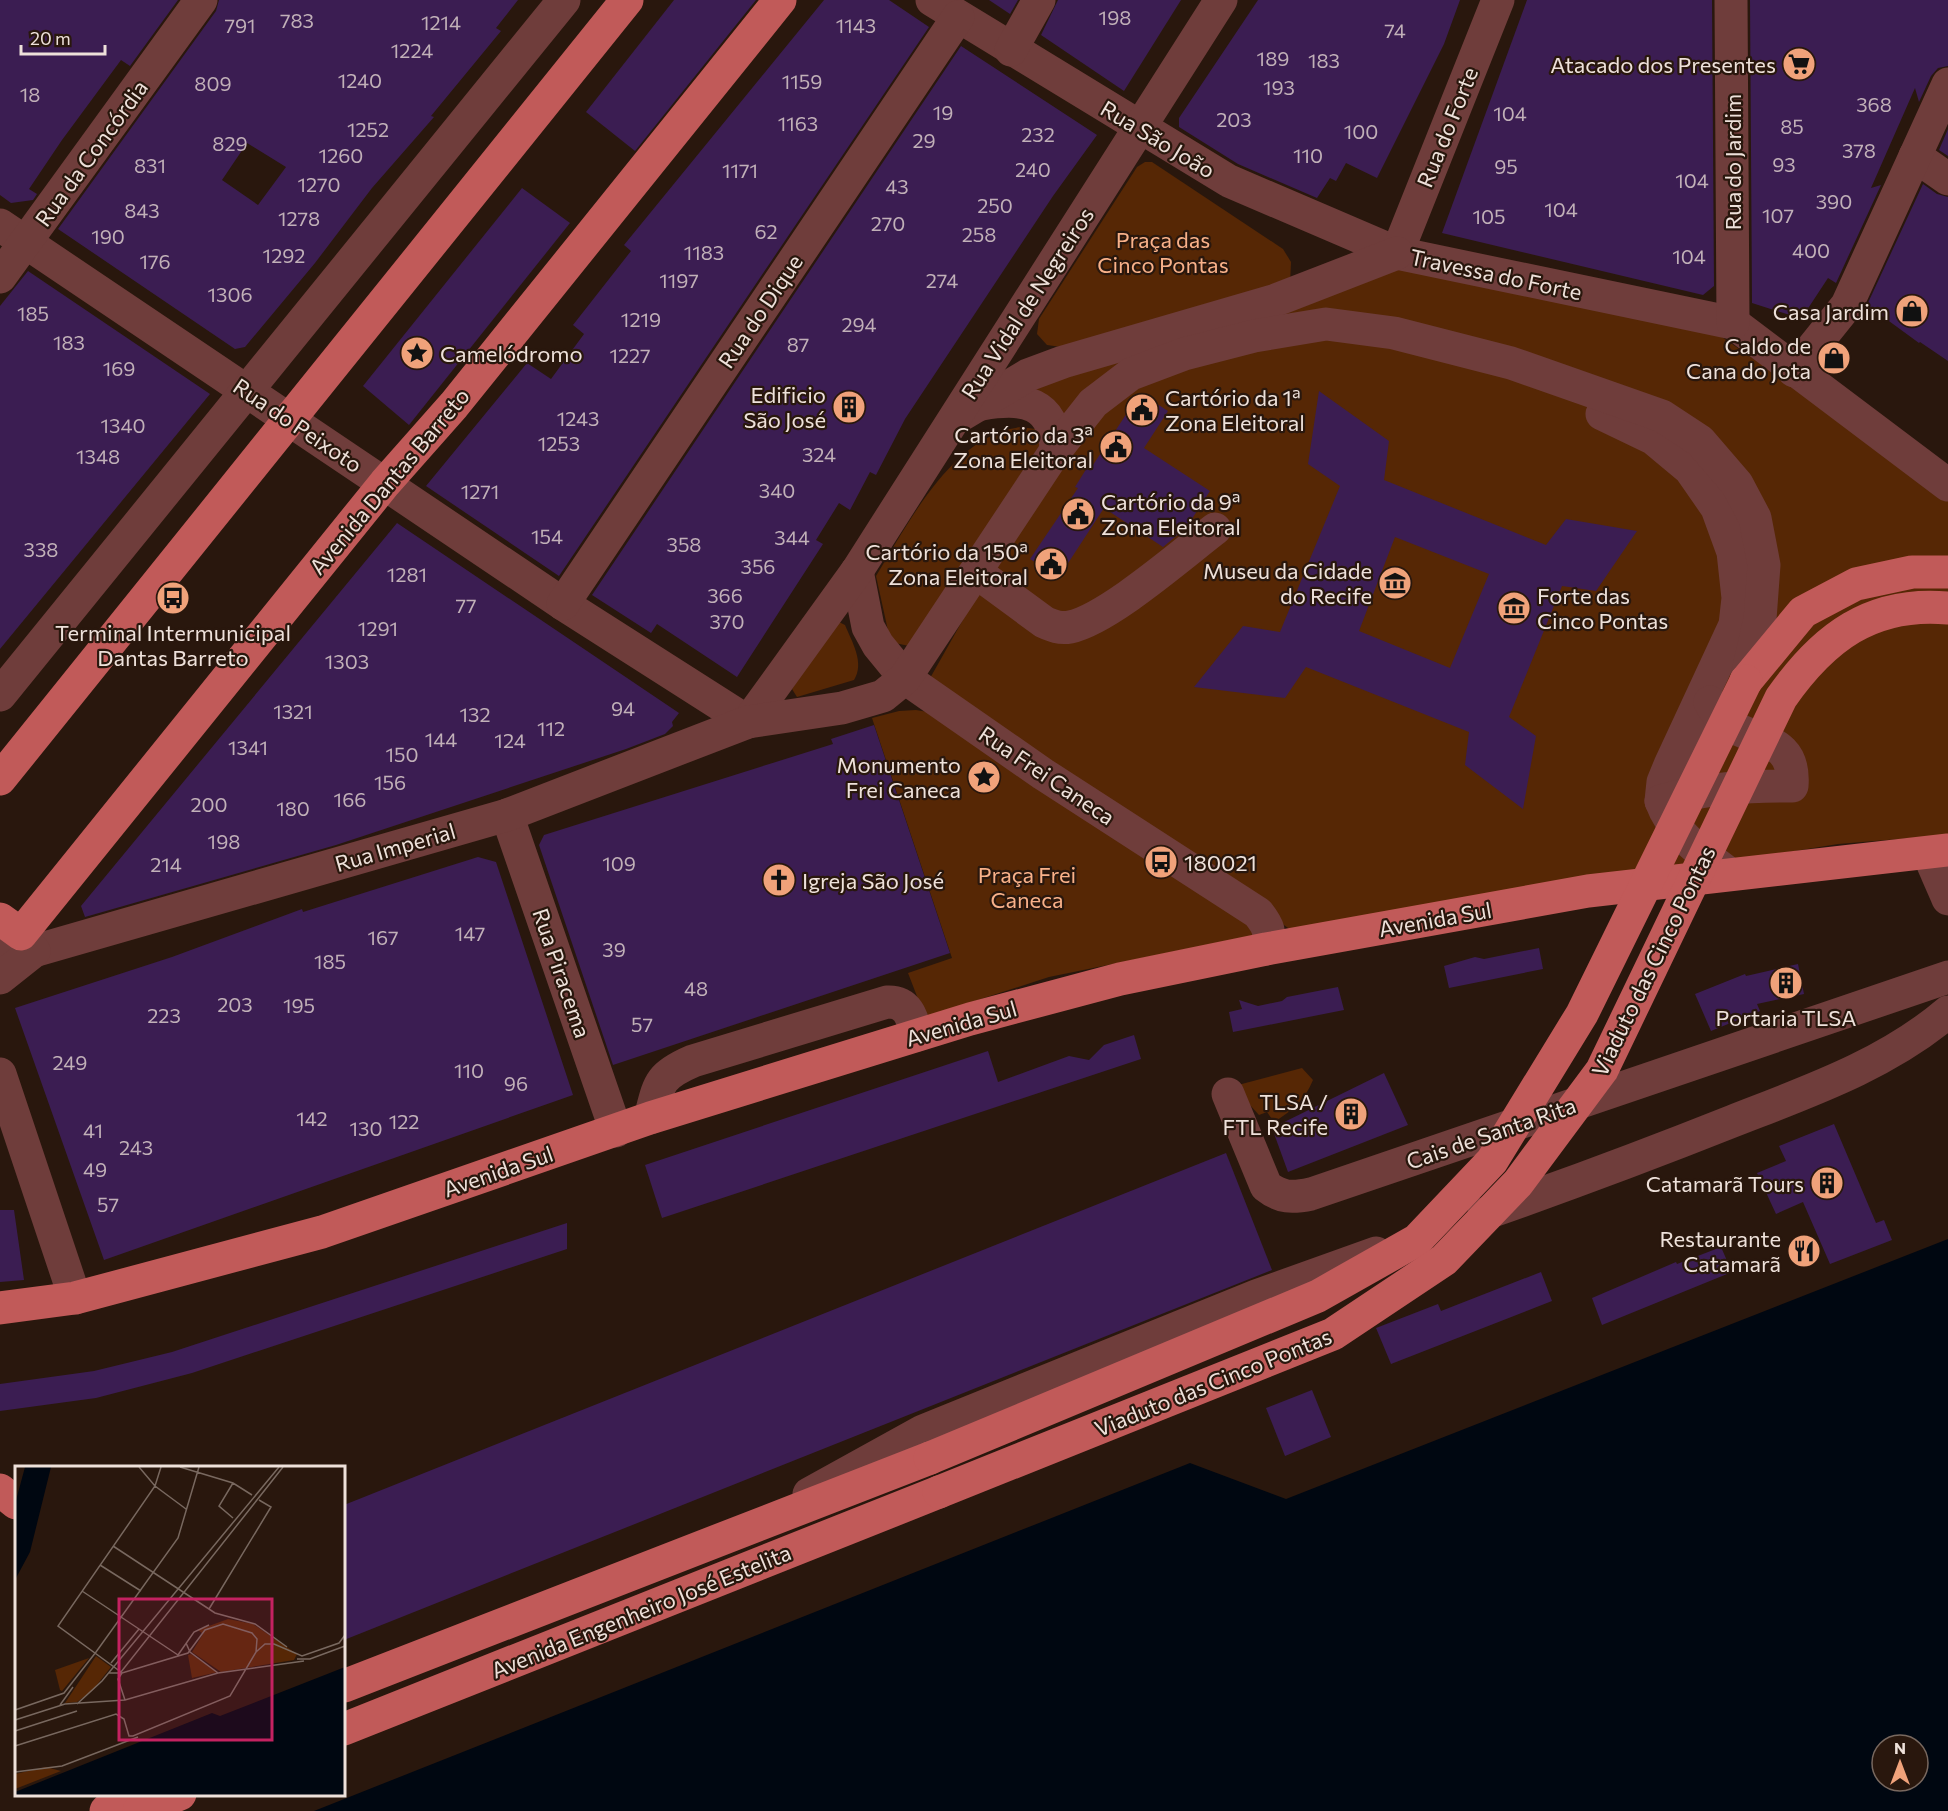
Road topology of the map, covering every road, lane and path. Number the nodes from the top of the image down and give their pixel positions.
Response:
1 (201, 0) edge
2 (564, 0) edge
3 (627, 0) edge
4 (780, 0) edge
5 (1039, 0) edge
6 (1221, 0) edge
7 (1498, 0) edge
8 (1731, 0) edge
9 (945, 9) edge
10 (1011, 50) junction
11 (1948, 84) edge
12 (1140, 128) junction
13 (1915, 156) junction
14 (1948, 178) edge
15 (13, 233) edge
16 (1396, 253) junction
17 (0, 277) edge
18 (1733, 323) junction
19 (1394, 333) junction
20 (1794, 371) junction
21 (248, 391) junction
22 (978, 405) junction
23 (290, 419) junction
24 (950, 423) junction
25 (1056, 450) junction
26 (385, 483) junction
27 (1948, 485) edge
28 (1215, 530) dead end
29 (857, 570) junction
30 (976, 572) junction
31 (1948, 572) edge
32 (563, 604) junction
33 (1948, 608) edge
34 (905, 678) junction
35 (1746, 681) junction
36 (1707, 687) junction
37 (0, 695) edge
38 (748, 722) junction
39 (0, 779) edge
40 (1662, 801) junction
41 (507, 815) junction
42 (1938, 851) edge
43 (1730, 874) junction
44 (1948, 899) edge
45 (1258, 913) junction
46 (11, 940) edge
47 (1312, 941) junction
48 (1266, 949) junction
49 (1948, 977) edge
50 (0, 978) edge
51 (1948, 1012) edge
52 (0, 1074) edge
53 (1228, 1094) dead end
54 (616, 1131) junction
55 (75, 1298) junction
56 (0, 1308) edge
57 (930, 1458) joint
58 (0, 1490) edge
59 (939, 1492) joint
60 (15, 1502) edge
61 (743, 1530) junction
62 (345, 1686) edge
63 (345, 1730) edge
64 (121, 1796) edge
65 (175, 1796) edge
66 (106, 1811) edge
67 (139, 1811) edge

1 - 15 street, Rua da Concórdia
2 - 21 street
3 - 23 main road
4 - 26 main road, Avenida Dantas Barreto
5 - 10 street
6 - 12 street, Rua Vidal de Negreiros
7 - 16 street, Rua do Forte
8 - 18 street, Rua do Jardim
9 - 10 street, Rua São João
9 - 32 street, Rua do Dique
10 - 12 street, Rua São João
11 - 13 street
12 - 16 street, Rua São João
12 - 24 street, Rua Vidal de Negreiros
13 - 14 street
13 - 20 street
15 - 17 street, Rua da Concórdia
15 - 21 street, Rua do Peixoto
16 - 18 street, Travessa do Forte
16 - 22 street, Travessa do Forte
18 - 20 street, Travessa do Forte
19 - 25 street
19 - 35 street, Viaduto das Cinco Pontas
19 - 36 street
20 - 27 street, Travessa do Forte
21 - 23 street, Rua do Peixoto
21 - 37 street
22 - 24 street, Travessa do Forte
22 - 25 street
23 - 26 street, Rua do Peixoto
23 - 39 main road
24 - 29 street, Rua Vidal de Negreiros
25 - 30 street
26 - 32 street, Rua do Peixoto
26 - 46 main road, Avenida Dantas Barreto
28 - 30 street
29 - 34 street, Rua Frei Caneca
29 - 38 street, Rua Vidal de Negreiros
30 - 34 street
31 - 35 main road, Viaduto das Cinco Pontas
32 - 38 street, Rua do Peixoto
33 - 59 main road, Viaduto das Cinco Pontas, bridge
34 - 38 street
34 - 45 street, Rua Frei Caneca
35 - 57 main road, Viaduto das Cinco Pontas, bridge
36 - 40 street
36 - 40 street
38 - 41 street, Rua Imperial
40 - 43 street
41 - 46 street, Rua Imperial
41 - 54 street, Rua Piracema
42 - 43 main road, Avenida Sul
42 - 44 street
43 - 47 main road, Avenida Sul
45 - 47 street, Rua Frei Caneca
45 - 48 street
46 - 50 street, Avenida Dantas Barreto
47 - 48 main road, Avenida Sul
48 - 54 main road, Avenida Sul
49 - 53 street, Cais de Santa Rita
51 - 61 street
52 - 55 street
54 - 55 main road, Avenida Sul
55 - 56 main road, Avenida Sul
57 - 61 main road, Avenida Engenheiro José Estelita
58 - 60 main road
59 - 63 main road, Avenida Engenheiro José Estelita
61 - 62 main road, Avenida Engenheiro José Estelita
64 - 66 main road
65 - 67 main road

